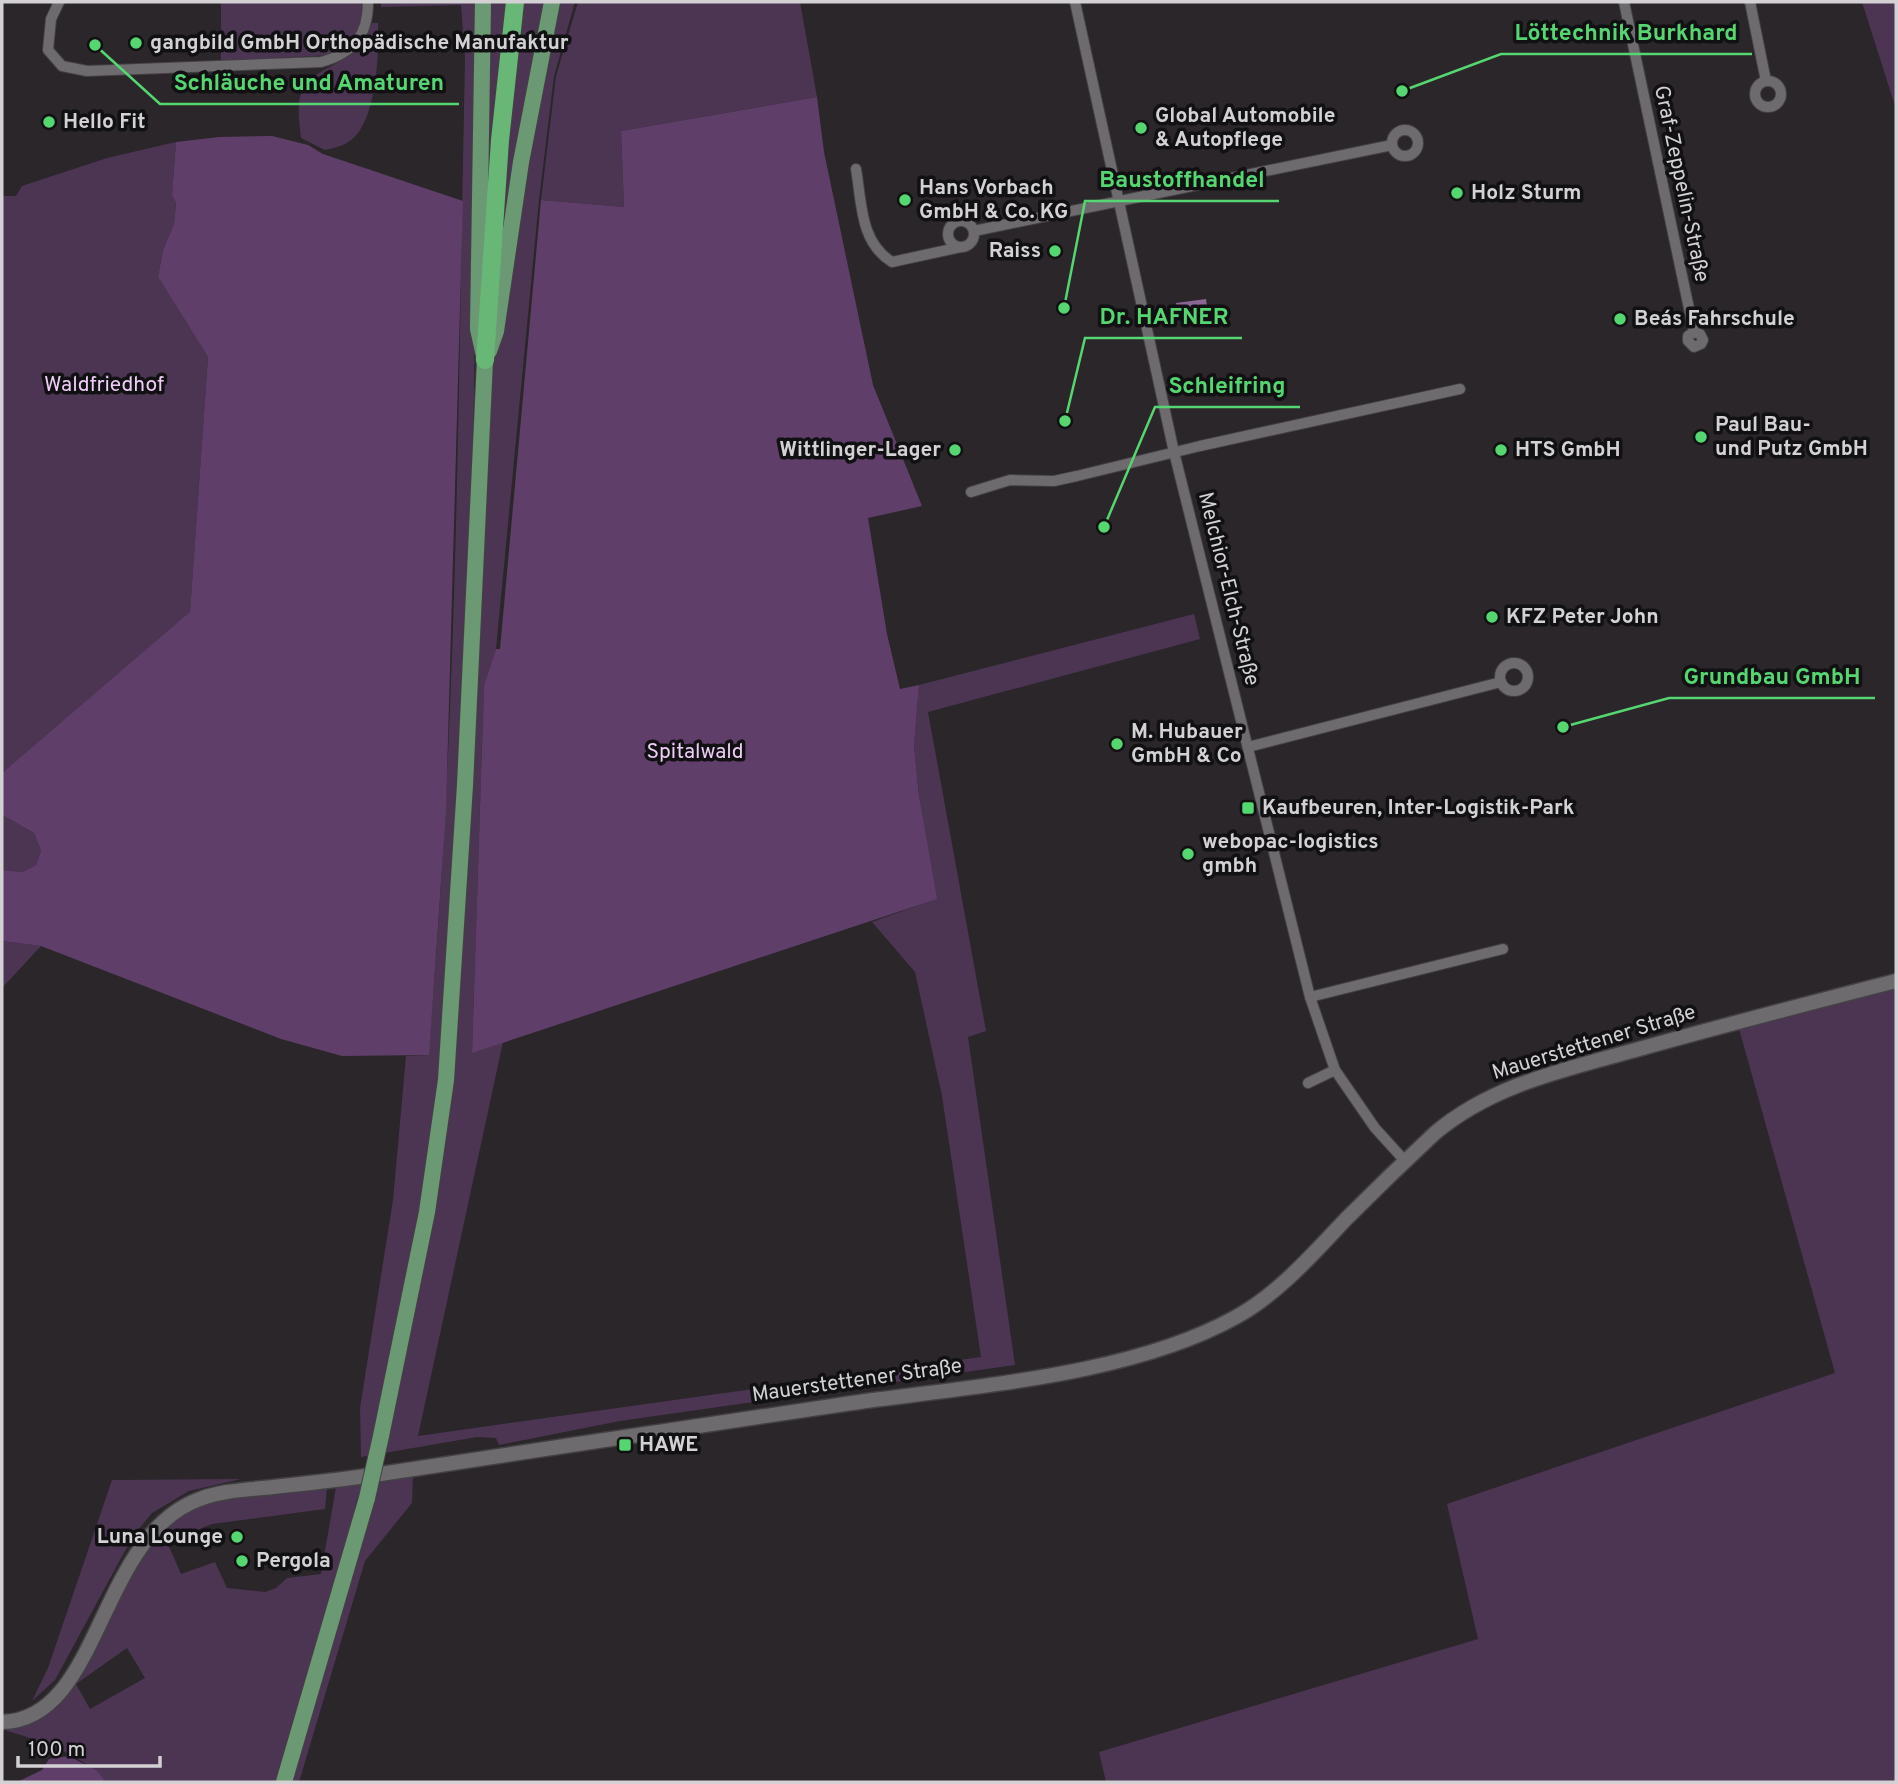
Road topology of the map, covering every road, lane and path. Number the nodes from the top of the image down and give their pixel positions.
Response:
1 (60, 2) edge
2 (368, 2) edge
3 (483, 2) edge
4 (514, 2) edge
5 (552, 2) edge
6 (1075, 2) edge
7 (1624, 2) edge
8 (1750, 2) edge
9 (1766, 81) dead end
10 (1392, 145) dead end
11 (856, 169) dead end
12 (1117, 203) junction
13 (974, 231) junction
14 (961, 247) junction
15 (1694, 332) dead end
16 (485, 360) junction
17 (1460, 388) dead end
18 (1174, 452) junction
19 (971, 492) dead end
20 (1501, 682) dead end
21 (1248, 747) junction
22 (1503, 949) dead end
23 (1896, 981) edge
24 (1310, 997) junction
25 (1335, 1070) junction
26 (1308, 1083) dead end
27 (1405, 1161) junction
28 (2, 1722) edge
29 (284, 1782) edge

1 - 2 street
3 - 16 main road
4 - 16 highway
5 - 16 main road
6 - 12 street, Melchior-Elch-Straße
7 - 15 street, Graf-Zeppelin-Straße
8 - 9 street
10 - 12 street
11 - 14 street
12 - 13 street
12 - 18 street, Melchior-Elch-Straße
13 - 14 street
13 - 14 street
16 - 29 main road, bridge
17 - 18 street
18 - 19 street
18 - 21 street, Melchior-Elch-Straße
20 - 21 street
21 - 24 street, Melchior-Elch-Straße
22 - 24 street
23 - 27 main road, Mauerstettener Straße
24 - 25 street, Melchior-Elch-Straße
25 - 26 street
25 - 27 street, Melchior-Elch-Straße
27 - 28 main road, Mauerstettener Straße

